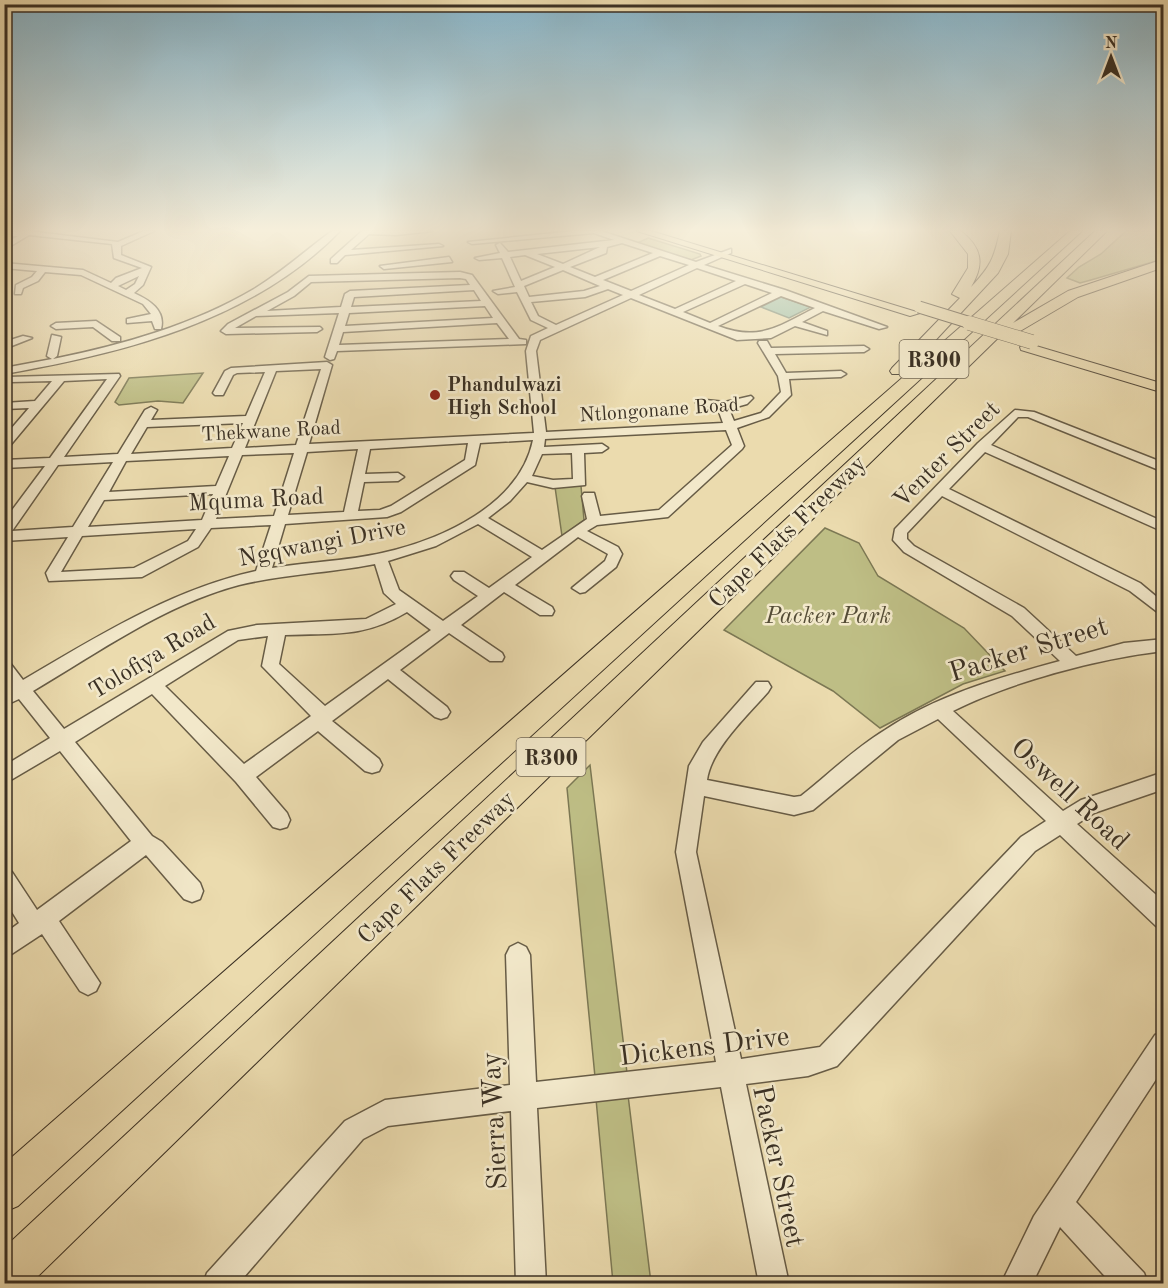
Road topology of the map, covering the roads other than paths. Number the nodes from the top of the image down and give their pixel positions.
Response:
1 (119, 291) edge
2 (130, 291) edge
3 (254, 291) edge
4 (293, 291) edge
5 (418, 291) edge
6 (479, 291) edge
7 (522, 291) edge
8 (593, 291) edge
9 (620, 291) edge
10 (639, 291) edge
11 (722, 291) edge
12 (852, 291) edge
13 (961, 291) edge
14 (974, 291) edge
15 (1009, 291) edge
16 (1038, 291) edge
17 (1083, 291) edge
18 (384, 292) junction
19 (782, 292) joint
20 (126, 294) junction
21 (630, 295) junction
22 (526, 300) junction
23 (310, 303) dead end
24 (489, 303) junction
25 (823, 306) junction
26 (426, 308) junction
27 (381, 309) junction
28 (345, 311) junction
29 (304, 313) junction
30 (674, 313) junction
31 (255, 314) junction
32 (501, 320) junction
33 (130, 321) dead end
34 (158, 322) junction
35 (794, 322) junction
36 (173, 324) dead end
37 (424, 326) junction
38 (709, 327) junction
39 (882, 327) dead end
40 (555, 328) junction
41 (317, 329) dead end
42 (339, 329) junction
43 (296, 330) junction
44 (938, 330) junction
45 (823, 333) dead end
46 (27, 338) dead end
47 (116, 339) junction
48 (515, 340) junction
49 (532, 343) junction
50 (422, 344) junction
51 (1029, 345) junction
52 (4, 346) edge
53 (864, 349) dead end
54 (52, 356) junction
55 (4, 364) edge
56 (272, 368) junction
57 (4, 371) edge
58 (841, 374) dead end
59 (783, 376) junction
60 (61, 377) junction
61 (4, 380) edge
62 (1164, 381) edge
63 (1164, 389) edge
64 (219, 393) dead end
65 (747, 398) dead end
66 (700, 401) dead end
67 (38, 404) junction
68 (722, 405) junction
69 (4, 406) edge
70 (151, 410) dead end
71 (250, 418) junction
72 (903, 420) junction
73 (143, 424) junction
74 (732, 426) junction
75 (11, 430) edge
76 (475, 439) junction
77 (539, 443) junction
78 (4, 445) edge
79 (365, 445) junction
80 (982, 446) junction
81 (301, 448) junction
82 (602, 448) dead end
83 (578, 449) junction
84 (236, 452) junction
85 (123, 458) junction
86 (56, 461) junction
87 (4, 464) edge
88 (1164, 468) edge
89 (398, 477) dead end
90 (358, 478) junction
91 (524, 478) junction
92 (790, 486) junction
93 (221, 490) junction
94 (940, 490) junction
95 (99, 496) junction
96 (588, 496) dead end
97 (350, 516) junction
98 (479, 519) junction
99 (278, 520) junction
100 (594, 521) junction
101 (207, 524) junction
102 (1164, 528) edge
103 (577, 531) junction
104 (77, 532) junction
105 (4, 534) edge
106 (542, 556) junction
107 (380, 558) junction
108 (263, 574) junction
109 (459, 576) dead end
110 (504, 585) junction
111 (580, 588) dead end
112 (489, 596) junction
113 (407, 604) junction
114 (546, 611) dead end
115 (1164, 612) edge
116 (446, 627) junction
117 (278, 630) junction
118 (1164, 645) edge
119 (496, 657) dead end
120 (1073, 663) junction
121 (4, 668) edge
122 (388, 670) junction
123 (153, 684) junction
124 (762, 687) dead end
125 (22, 688) junction
126 (4, 699) edge
127 (939, 709) junction
128 (441, 712) dead end
129 (321, 718) junction
130 (62, 740) junction
131 (372, 765) dead end
132 (4, 776) edge
133 (243, 776) junction
134 (1164, 780) edge
135 (696, 786) junction
136 (280, 820) dead end
137 (1061, 823) junction
138 (145, 843) junction
139 (4, 879) edge
140 (192, 891) dead end
141 (1164, 918) edge
142 (39, 922) junction
143 (4, 948) edge
144 (518, 956) dead end
145 (88, 983) dead end
146 (1164, 1044) edge
147 (730, 1073) junction
148 (523, 1096) junction
149 (4, 1192) edge
150 (1059, 1204) junction
151 (4, 1278) edge
152 (218, 1284) edge
153 (531, 1284) edge
154 (774, 1284) edge
155 (1016, 1284) edge
156 (1133, 1284) edge

1 - 20 street
2 - 20 street
3 - 57 street
4 - 31 street
5 - 18 street
6 - 24 street
7 - 22 street
8 - 22 street
9 - 21 street
10 - 21 street
11 - 30 street
12 - 51 main road
13 - 44 highway
14 - 44 highway
15 - 92 highway, Cape Flats Freeway / R300
16 - 72 highway, Cape Flats Freeway / R300
17 - 72 highway
18 - 27 street
18 - 28 street
19 - 25 street
19 - 38 street
20 - 34 street
21 - 30 street
21 - 40 street
22 - 40 street
23 - 29 street
24 - 26 street
24 - 32 street
25 - 35 street
25 - 39 street
26 - 27 street
26 - 37 street
27 - 28 street
28 - 29 street
28 - 42 street
29 - 31 street
29 - 43 street
30 - 38 street
31 - 43 street
32 - 37 street
32 - 48 street
33 - 34 street
34 - 36 street
34 - 47 street
35 - 38 street
35 - 45 street
37 - 42 street
37 - 50 street
40 - 49 street
41 - 43 street
42 - 50 street
44 - 92 highway
46 - 52 street
47 - 54 street
47 - 54 street
48 - 49 street
48 - 50 street
49 - 77 street
51 - 62 main road
51 - 63 main road
53 - 59 street
54 - 55 street
56 - 64 street
56 - 71 street
56 - 81 street
58 - 59 street
59 - 74 street, Ntlongonane Road
60 - 61 street
60 - 67 street
60 - 86 street
65 - 68 street
66 - 68 street
67 - 69 street
67 - 75 street
68 - 74 street
70 - 73 street
71 - 73 street
71 - 84 street
72 - 151 highway, Cape Flats Freeway / R300
73 - 85 street
74 - 77 street, Ntlongonane Road
74 - 100 street
75 - 78 street
76 - 77 street, Thekwane Road
76 - 79 street, Thekwane Road
76 - 97 street, Mquma Road
77 - 83 street
77 - 91 street, Ngqwangi Drive
79 - 81 street, Thekwane Road
79 - 90 street
80 - 88 street, Venter Street
80 - 94 street, Venter Street
80 - 102 street
81 - 84 street, Thekwane Road
81 - 99 street
82 - 83 street
83 - 91 street
84 - 85 street, Thekwane Road
84 - 93 street
85 - 86 street, Thekwane Road
85 - 95 street
86 - 87 street, Thekwane Road
86 - 105 street
89 - 90 street
90 - 97 street
91 - 98 street, Ngqwangi Drive
92 - 149 highway, Cape Flats Freeway / R300
93 - 95 street
93 - 101 street
94 - 115 street
94 - 120 street, Venter Street
95 - 104 street
96 - 100 street
97 - 99 street, Mquma Road
98 - 106 street
98 - 107 street, Ngqwangi Drive
99 - 101 street, Mquma Road
99 - 108 street
100 - 103 street
101 - 104 street, Mquma Road
101 - 104 street
103 - 106 street
103 - 111 street
104 - 105 street, Mquma Road
106 - 110 street
107 - 108 street, Ngqwangi Drive
107 - 113 street
108 - 125 street, Ngqwangi Drive
109 - 112 street
110 - 112 street
110 - 114 street
112 - 116 street
113 - 116 street
113 - 117 street, Tolofiya Road
116 - 119 street
116 - 122 street
117 - 123 street, Tolofiya Road
117 - 129 street
118 - 120 street, Packer Street
120 - 127 street, Packer Street
121 - 125 street
122 - 128 street
122 - 129 street
123 - 130 street, Tolofiya Road
123 - 133 street
124 - 135 street
125 - 126 street, Ngqwangi Drive
125 - 130 street
127 - 135 street, Packer Street
127 - 137 street, Oswell Road
129 - 131 street
129 - 133 street
130 - 132 street, Tolofiya Road
130 - 138 street
133 - 136 street
134 - 137 street, Dickens Drive
135 - 147 street, Packer Street
137 - 141 street, Oswell Road
137 - 147 street, Dickens Drive
138 - 140 street
138 - 142 street
139 - 142 street
142 - 143 street
142 - 145 street
144 - 148 street, Sierra Way
146 - 150 street
147 - 148 street, Dickens Drive
147 - 154 street, Packer Street
148 - 152 street, Dickens Drive
148 - 153 street, Sierra Way
150 - 155 street
150 - 156 street

